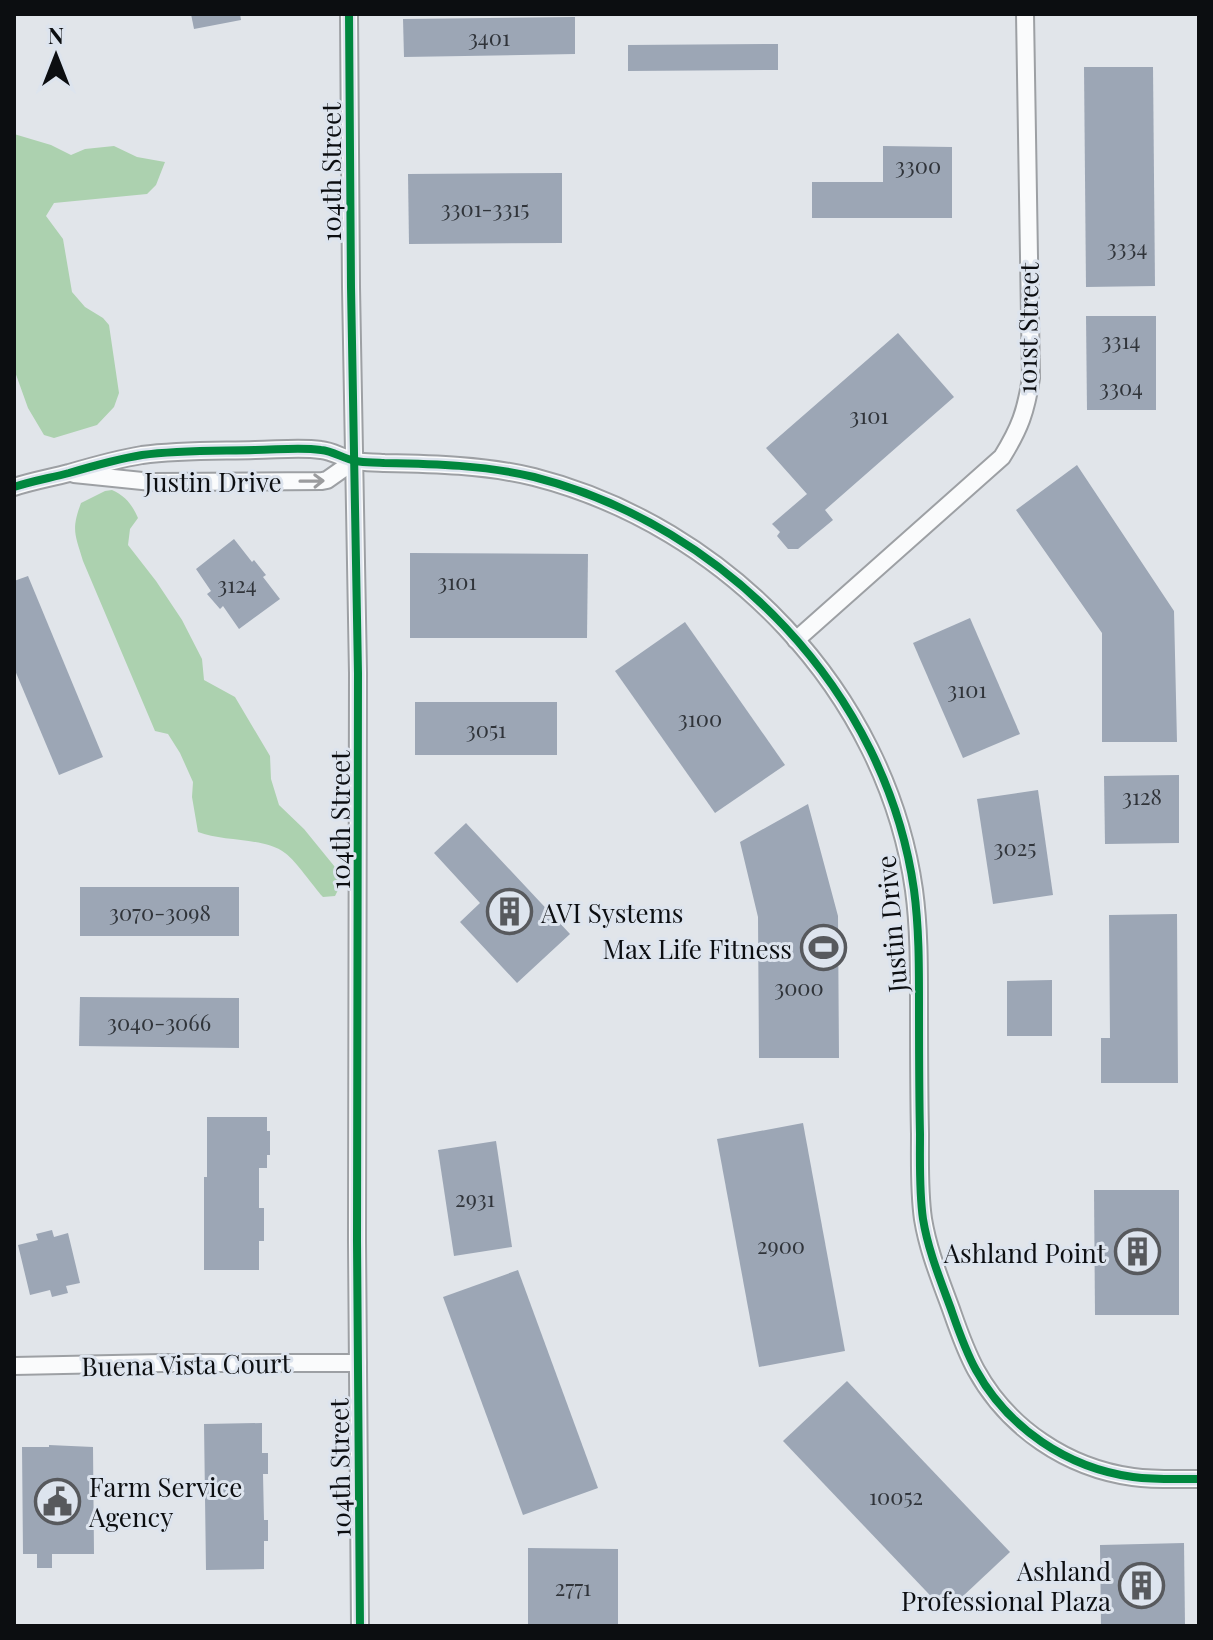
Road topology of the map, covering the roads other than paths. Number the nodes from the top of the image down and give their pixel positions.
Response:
1 (349, 14) edge
2 (1025, 14) edge
3 (354, 461) junction
4 (66, 474) junction
5 (14, 487) edge
6 (796, 640) junction
7 (358, 1363) junction
8 (14, 1366) edge
9 (1199, 1479) edge
10 (360, 1626) edge

1 - 3 street, 104th Street
2 - 6 street, 101st Street
3 - 4 street, Justin Drive
4 -> 3 street, Justin Drive
3 - 6 street, Justin Drive
3 - 7 street, 104th Street
4 - 5 street, Justin Drive
6 - 9 street, Justin Drive
7 - 8 street, Buena Vista Court
7 - 10 street, 104th Street

